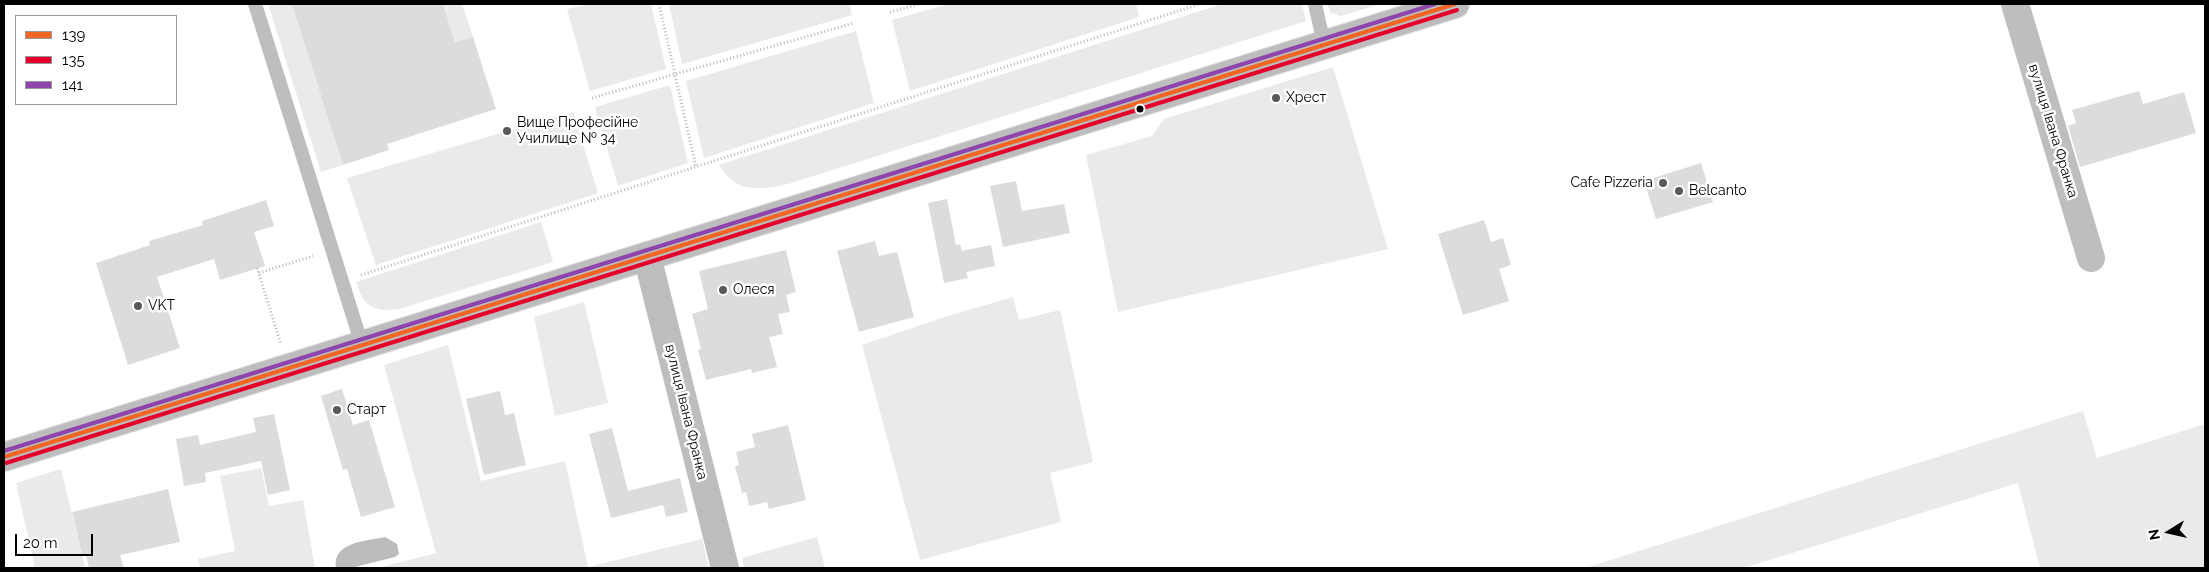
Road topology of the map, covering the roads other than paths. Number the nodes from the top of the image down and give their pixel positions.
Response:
1 (255, 4) edge
2 (1315, 4) edge
3 (1455, 4) edge
4 (2015, 4) edge
5 (1324, 44) junction
6 (646, 256) junction
7 (2091, 258) dead end
8 (362, 345) junction
9 (4, 457) edge
10 (725, 568) edge

1 - 8 lane
2 - 5 lane
3 - 5 main road
4 - 7 street, вулиця Івана Франка
5 - 6 main road
6 - 8 main road
6 - 10 street, вулиця Івана Франка
8 - 9 main road

